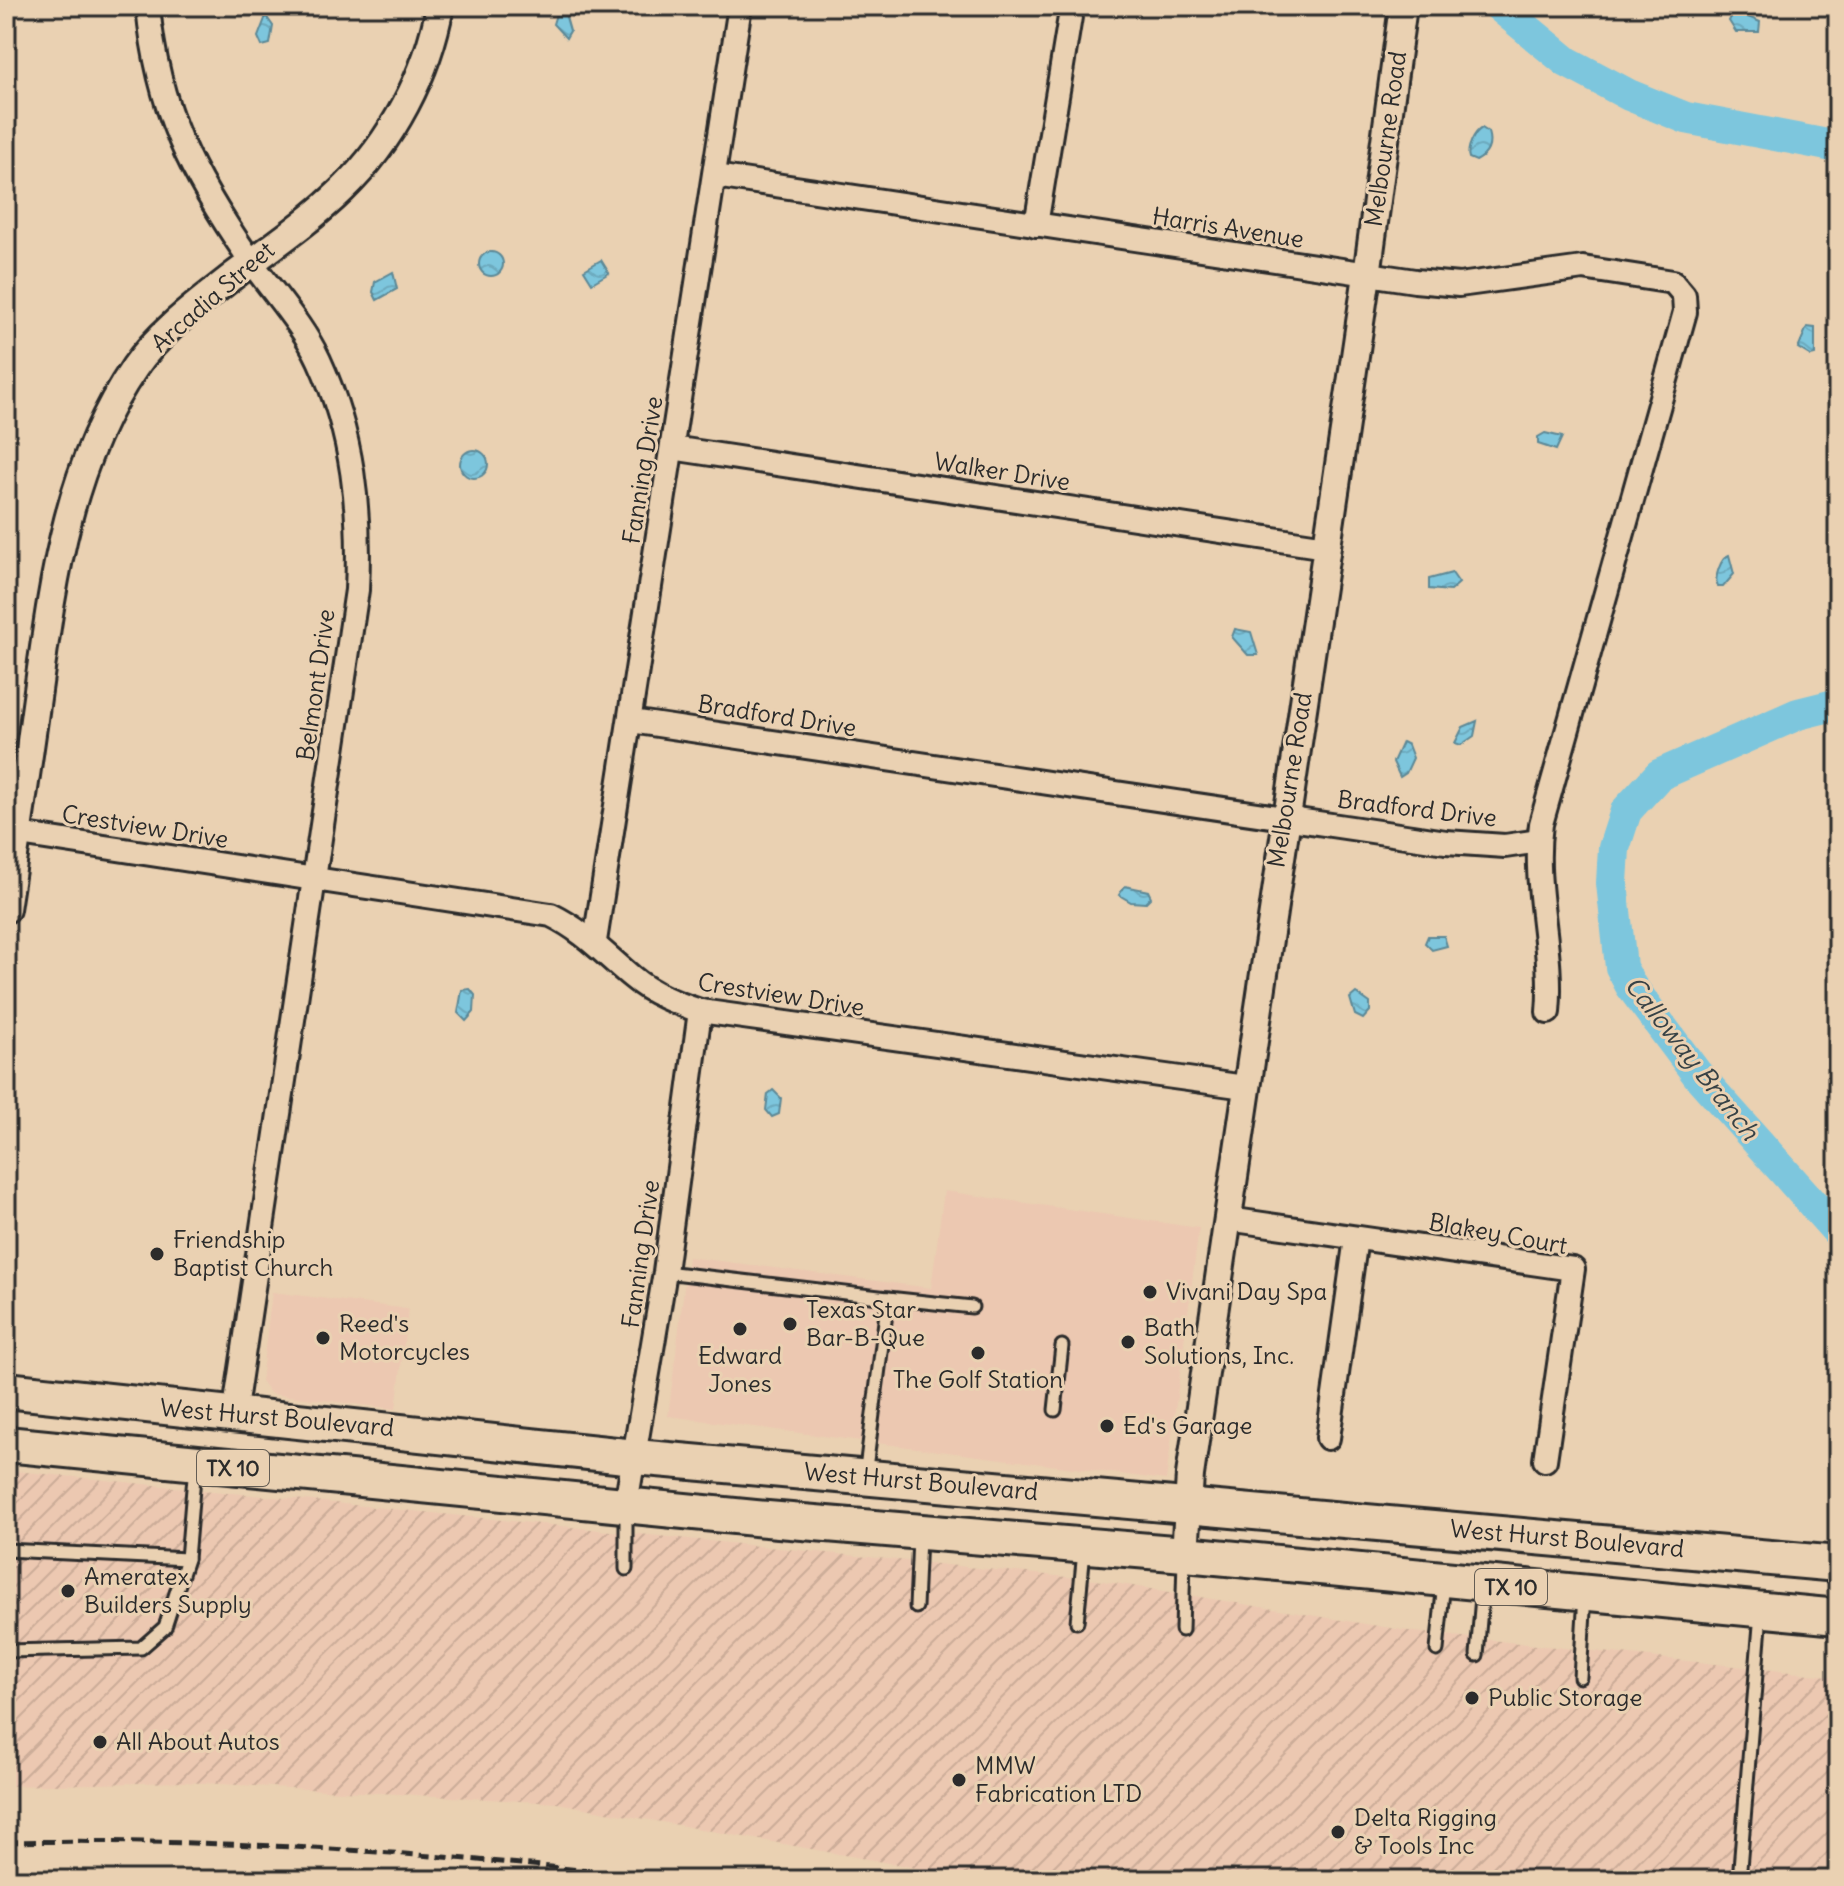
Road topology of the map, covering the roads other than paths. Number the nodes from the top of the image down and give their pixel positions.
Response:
1 (148, 6) edge
2 (440, 6) edge
3 (740, 6) edge
4 (1403, 8) edge
5 (1070, 17) dead end
6 (715, 176) junction
7 (1036, 225) junction
8 (251, 262) junction
9 (1367, 275) junction
10 (672, 448) junction
11 (1326, 547) junction
12 (631, 721) junction
13 (1284, 819) junction
14 (12, 833) edge
15 (1539, 841) junction
16 (314, 878) junction
17 (6, 909) edge
18 (595, 941) junction
19 (700, 1011) junction
20 (1548, 1012) dead end
21 (1245, 1087) junction
22 (1228, 1219) junction
23 (1356, 1238) junction
24 (665, 1272) junction
25 (888, 1298) junction
26 (972, 1307) dead end
27 (1062, 1346) dead end
28 (6, 1390) edge
29 (1055, 1410) dead end
30 (234, 1416) junction
31 (1328, 1438) dead end
32 (6, 1444) edge
33 (635, 1457) junction
34 (1545, 1460) dead end
35 (195, 1464) junction
36 (865, 1476) junction
37 (626, 1504) junction
38 (1187, 1507) junction
39 (920, 1532) junction
40 (1085, 1546) junction
41 (6, 1550) edge
42 (1185, 1554) junction
43 (187, 1559) junction
44 (1838, 1564) edge
45 (626, 1569) dead end
46 (1444, 1581) junction
47 (1483, 1584) junction
48 (1585, 1594) junction
49 (916, 1607) dead end
50 (1761, 1608) junction
51 (1838, 1617) edge
52 (1077, 1622) dead end
53 (1182, 1630) dead end
54 (1437, 1650) dead end
55 (6, 1651) edge
56 (1477, 1655) dead end
57 (1580, 1677) dead end
58 (1739, 1880) edge

1 - 8 street, Belmont Drive
2 - 8 street, Arcadia Street
3 - 6 street, Fanning Drive
4 - 9 street, Melbourne Road
5 - 7 street
6 - 7 street, Harris Avenue
6 - 10 street, Fanning Drive
7 - 9 street, Harris Avenue
8 - 14 street, Arcadia Street
8 - 16 street, Belmont Drive
9 - 11 street, Melbourne Road
9 - 15 street, Harris Avenue
10 - 11 street, Walker Drive
10 - 12 street, Fanning Drive
11 - 13 street, Melbourne Road
12 - 13 street, Bradford Drive
12 - 18 street, Fanning Drive
13 - 15 street, Bradford Drive
13 - 21 street, Melbourne Road
14 - 16 street, Crestview Drive
14 - 17 street, Arcadia Street
15 - 20 street
16 - 18 street, Crestview Drive
16 - 30 street, Belmont Drive
18 - 19 street, Crestview Drive
19 - 21 street, Crestview Drive
19 - 24 street, Fanning Drive
21 - 22 street, Melbourne Road
22 - 23 street, Blakey Court
22 - 38 street, Melbourne Road
23 - 31 street
23 - 34 street, Blakey Court
24 - 25 lane
24 - 33 street, Fanning Drive
25 - 26 lane
25 - 36 lane
27 - 29 lane
28 - 30 main road, West Hurst Boulevard / TX 10
30 - 33 main road, West Hurst Boulevard / TX 10
32 - 35 main road, West Hurst Boulevard / TX 10
33 - 36 main road, West Hurst Boulevard / TX 10
33 - 37 street, Fanning Drive
35 - 37 main road, West Hurst Boulevard / TX 10
35 - 43 lane
36 - 38 main road, West Hurst Boulevard / TX 10
37 - 39 main road, West Hurst Boulevard / TX 10
37 - 45 lane
38 - 42 street, Melbourne Road
38 - 44 main road, West Hurst Boulevard / TX 10
39 - 40 main road, West Hurst Boulevard / TX 10
39 - 49 lane
40 - 42 main road, West Hurst Boulevard / TX 10
40 - 52 lane
41 - 43 lane
42 - 46 main road, West Hurst Boulevard / TX 10
42 - 53 lane
43 - 55 lane
46 - 47 main road, West Hurst Boulevard / TX 10
46 - 54 lane
47 - 48 main road, West Hurst Boulevard / TX 10
47 - 56 lane
48 - 50 main road, West Hurst Boulevard / TX 10
48 - 57 lane
50 - 51 main road, West Hurst Boulevard / TX 10
50 - 58 lane

